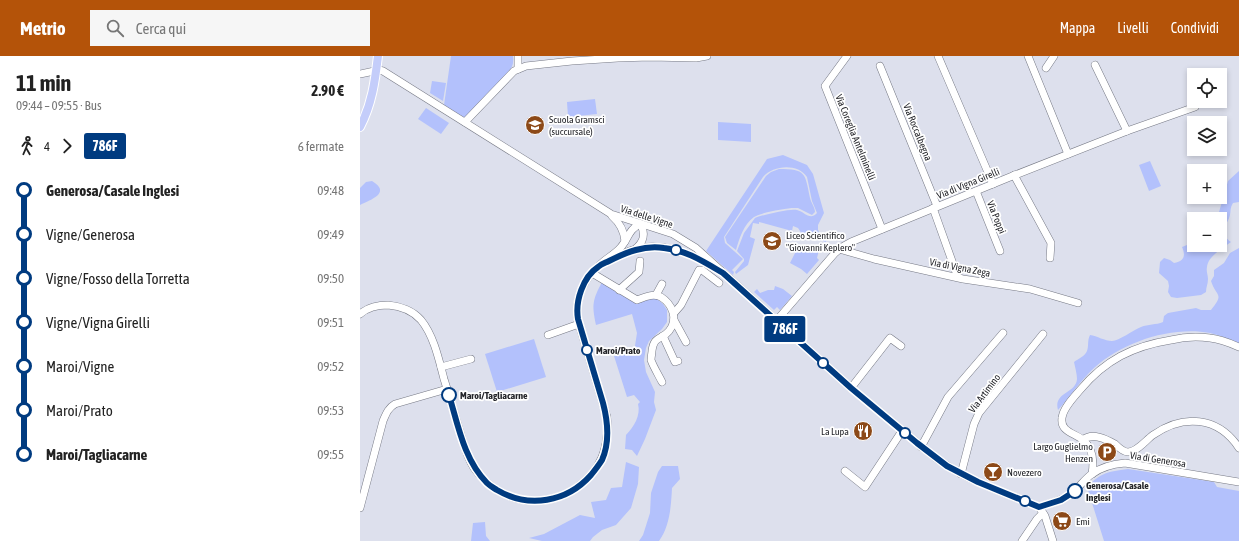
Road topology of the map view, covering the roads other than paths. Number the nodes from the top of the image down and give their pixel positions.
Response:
1 (378, 56) edge
2 (518, 56) edge
3 (707, 56) edge
4 (847, 56) edge
5 (938, 56) edge
6 (1028, 56) edge
7 (1054, 56) edge
8 (638, 57) edge
9 (1095, 65) dead end
10 (880, 66) dead end
11 (1046, 68) dead end
12 (518, 69) junction
13 (376, 71) junction
14 (360, 74) edge
15 (1192, 108) edge
16 (465, 122) junction
17 (360, 127) edge
18 (1127, 131) junction
19 (1068, 154) junction
20 (1014, 175) junction
21 (994, 184) junction
22 (976, 191) junction
23 (935, 207) junction
24 (611, 214) junction
25 (640, 224) junction
26 (882, 229) junction
27 (625, 240) junction
28 (839, 249) junction
29 (633, 250) junction
30 (1000, 251) dead end
31 (1050, 258) dead end
32 (640, 261) dead end
33 (597, 267) junction
34 (592, 273) junction
35 (723, 273) junction
36 (957, 275) dead end
37 (719, 283) dead end
38 (662, 284) dead end
39 (619, 290) junction
40 (656, 295) junction
41 (1078, 302) dead end
42 (360, 314) edge
43 (674, 317) junction
44 (777, 320) junction
45 (579, 324) junction
46 (1003, 333) dead end
47 (1043, 334) dead end
48 (548, 335) dead end
49 (663, 336) junction
50 (686, 342) dead end
51 (901, 346) dead end
52 (1239, 347) edge
53 (471, 359) dead end
54 (678, 361) dead end
55 (441, 368) junction
56 (662, 382) dead end
57 (851, 388) junction
58 (447, 389) junction
59 (902, 431) junction
60 (1083, 440) junction
61 (921, 447) junction
62 (1239, 448) edge
63 (1125, 452) junction
64 (1125, 463) junction
65 (845, 471) dead end
66 (961, 474) junction
67 (1092, 474) junction
68 (1239, 482) edge
69 (360, 508) edge
70 (1041, 510) junction
71 (1022, 541) edge
72 (1053, 541) edge

1 - 13 main road
2 - 12 street
3 - 8 street
4 - 26 street, Via Coreglia Antelminelli
5 - 21 street
6 - 19 street
7 - 11 street
8 - 12 street
9 - 18 street
10 - 23 street, Via Roccalbegna
12 - 16 street
13 - 14 street
13 - 16 street, Via delle Vigne
13 - 17 main road
15 - 18 street, Via di Vigna Girelli
16 - 24 street, Via delle Vigne
18 - 19 street, Via di Vigna Girelli
19 - 20 street, Via di Vigna Girelli
20 - 21 street, Via di Vigna Girelli
20 - 31 street
21 - 22 street, Via di Vigna Girelli
22 - 23 street, Via di Vigna Girelli
22 - 30 street, Via Poppi
23 - 26 street, Via di Vigna Girelli
23 - 36 street, Via Roccalbegna
24 - 25 street, Via delle Vigne
24 - 27 street
25 - 27 street
25 - 29 street
25 - 35 street, Via delle Vigne
26 - 28 street, Via di Vigna Girelli
27 - 29 street
27 - 33 street
28 - 41 street, Via di Vigna Zega
28 - 44 street, Via di Vigna Girelli
29 - 33 street
29 - 35 street
32 - 39 street
33 - 34 street
34 - 39 street
34 - 45 street
35 - 44 street, Via delle Vigne
37 - 43 street
38 - 40 street
39 - 40 street
40 - 43 street
42 - 55 street
43 - 49 street
43 - 50 street
44 - 57 street, Via delle Vigne
45 - 48 street
45 - 58 street
46 - 61 street
47 - 66 street, Via Artimino
49 - 54 street
49 - 56 street
51 - 57 street
52 - 60 street
53 - 55 street
55 - 58 street
57 - 59 street, Via delle Vigne
58 - 69 street
59 - 61 street, Via delle Vigne
59 - 65 street
60 - 63 street
60 - 67 street
61 - 66 street, Via delle Vigne
62 - 63 street
63 - 64 street
64 - 67 street, Via di Generosa
64 - 68 street, Via di Generosa
66 - 70 street, Via delle Vigne
67 - 70 street, Via di Generosa
70 - 71 street
70 - 72 street

